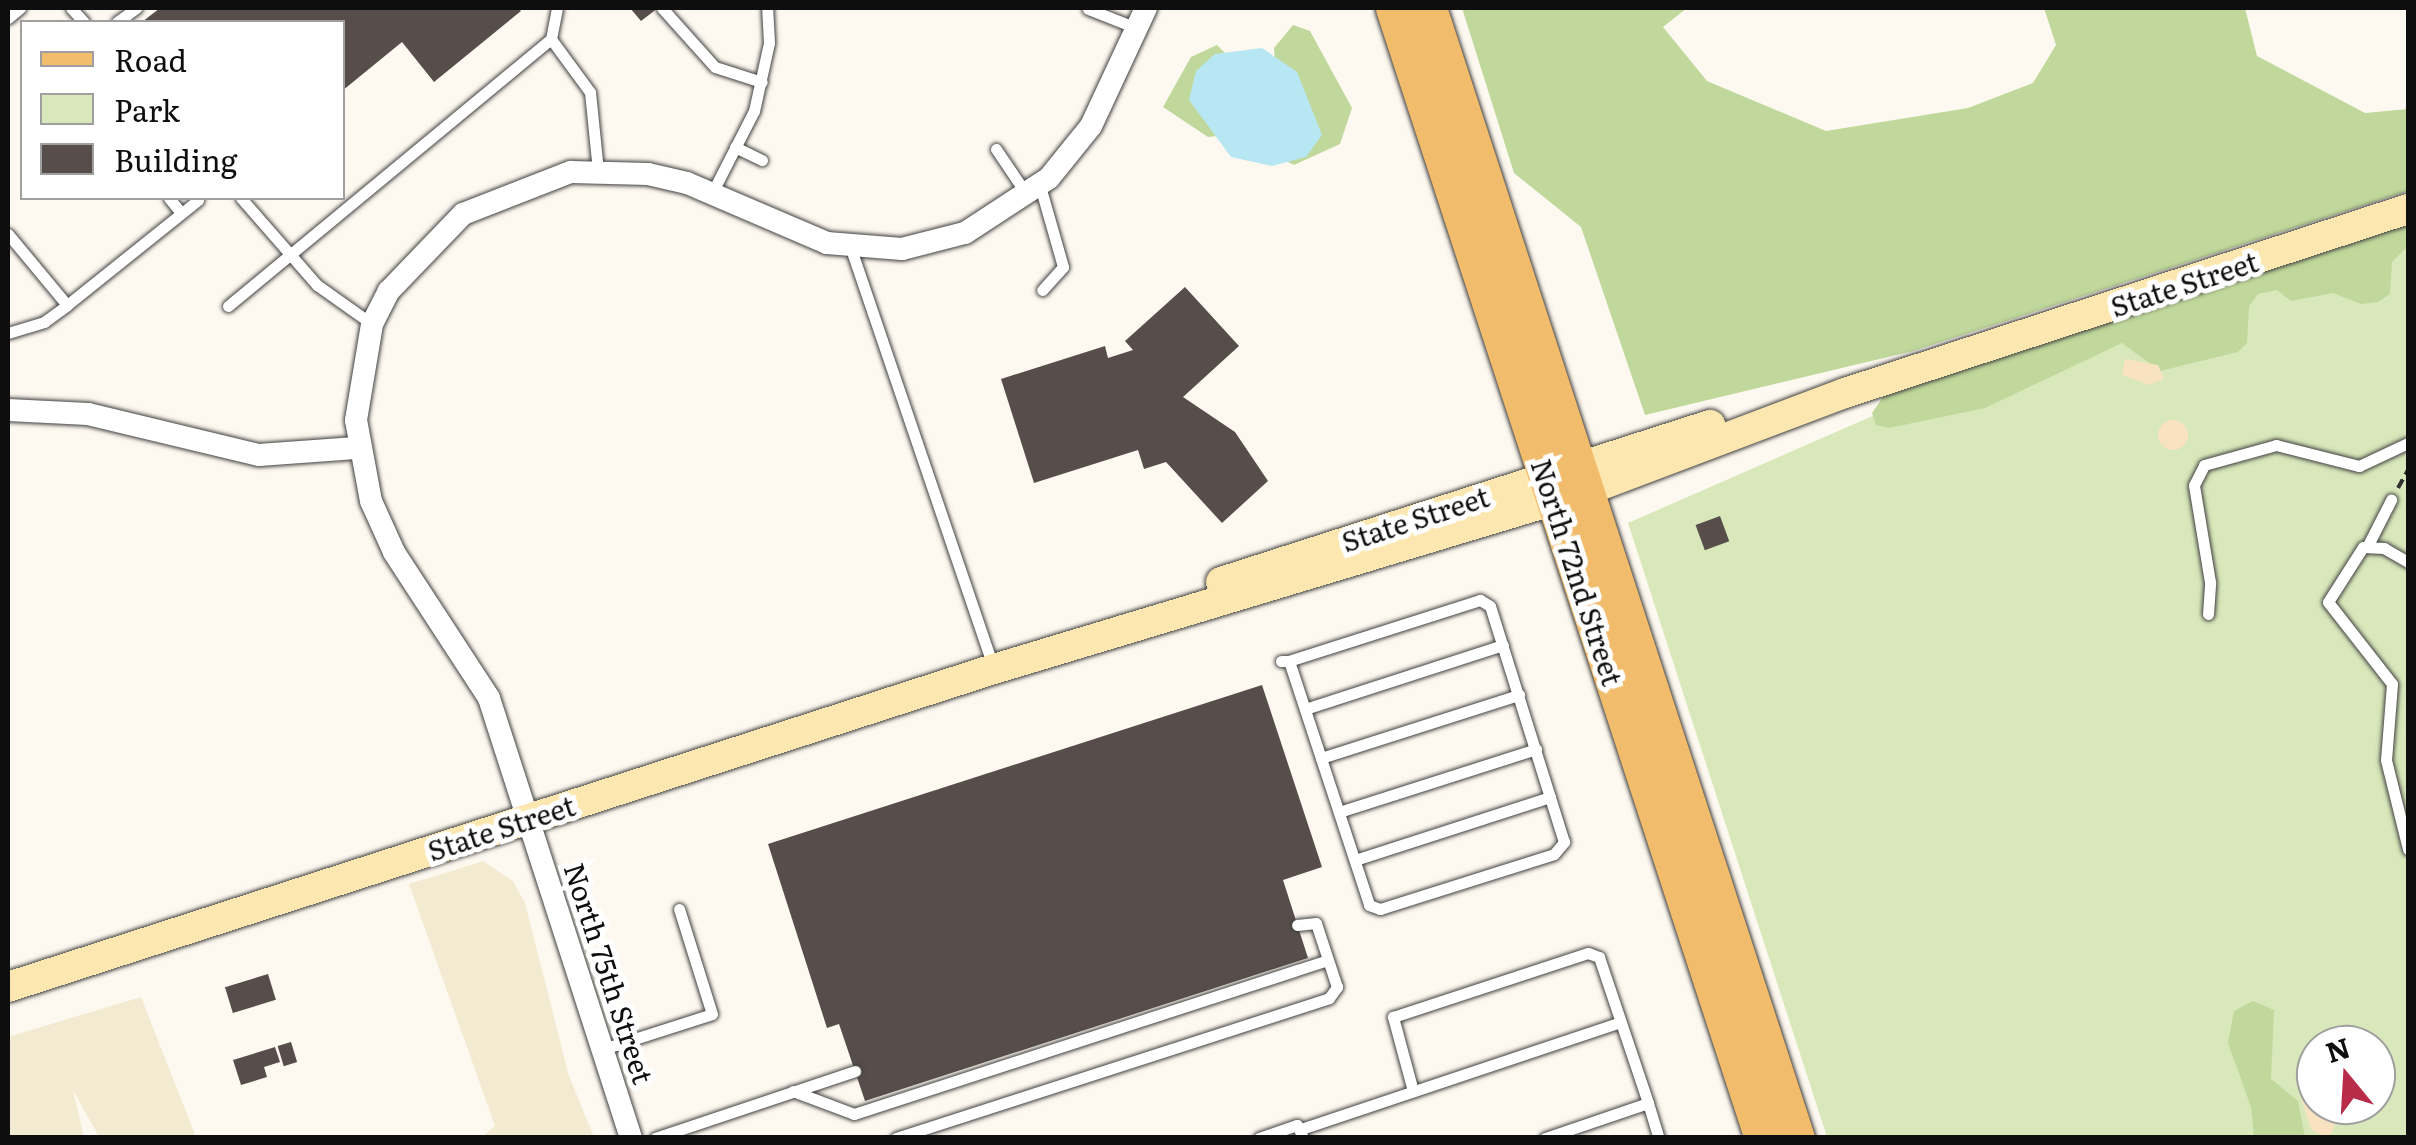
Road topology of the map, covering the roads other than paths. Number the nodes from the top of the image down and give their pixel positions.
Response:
1 (557, 8) edge
2 (662, 8) edge
3 (767, 8) edge
4 (1088, 8) edge
5 (1394, 8) edge
6 (1429, 8) edge
7 (1140, 17) edge
8 (551, 39) junction
9 (762, 82) junction
10 (735, 147) junction
11 (996, 149) dead end
12 (762, 160) dead end
13 (598, 170) junction
14 (1034, 191) junction
15 (712, 193) junction
16 (170, 200) edge
17 (198, 200) dead end
18 (243, 200) edge
19 (2408, 208) edge
20 (181, 214) junction
21 (8, 234) edge
22 (850, 246) junction
23 (289, 256) junction
24 (1042, 290) dead end
25 (67, 306) junction
26 (228, 306) dead end
27 (372, 324) junction
28 (8, 333) edge
29 (8, 410) edge
30 (2408, 443) edge
31 (356, 448) junction
32 (1584, 477) junction
33 (1550, 488) junction
34 (2391, 500) road end
35 (2368, 545) junction
36 (2408, 562) edge
37 (2208, 614) dead end
38 (1502, 645) junction
39 (994, 669) junction
40 (1518, 696) junction
41 (1304, 709) junction
42 (1536, 748) junction
43 (1321, 758) junction
44 (1550, 797) junction
45 (1338, 812) junction
46 (529, 818) junction
47 (2408, 849) edge
48 (1355, 860) junction
49 (679, 909) dead end
50 (1298, 925) dead end
51 (1328, 960) junction
52 (8, 986) edge
53 (1620, 1022) junction
54 (602, 1049) junction
55 (854, 1071) dead end
56 (1412, 1091) junction
57 (793, 1092) junction
58 (1648, 1103) junction
59 (1302, 1133) edge
60 (631, 1138) edge
61 (655, 1138) edge
62 (896, 1138) edge
63 (1258, 1138) edge
64 (1545, 1138) edge
65 (1659, 1138) edge
66 (1762, 1138) edge
67 (1797, 1138) edge

1 - 8 lane
2 - 9 lane
3 - 9 lane
4 - 7 lane
5 - 33 main road, North 72nd Street
6 - 32 main road, North 72nd Street
7 - 14 street
8 - 13 lane
8 - 23 lane
9 - 10 lane
10 - 12 lane
10 - 15 lane
11 - 14 lane
13 - 15 street
13 - 27 street
14 - 22 street
14 - 24 lane
15 - 22 street
16 - 20 lane
17 - 20 lane
18 - 23 lane
19 - 32 street, State Street
20 - 25 lane
21 - 25 lane
22 - 39 lane
23 - 26 lane
23 - 27 lane
25 - 28 lane
27 - 31 street
29 - 31 street
30 - 37 lane
31 - 46 street, North 75th Street
32 - 33 street, State Street
32 - 67 main road, North 72nd Street
33 - 39 street, State Street
33 - 66 main road, North 72nd Street
34 - 35 lane
35 - 36 lane
35 - 47 lane
38 - 40 lane
38 - 41 lane
38 - 41 lane
39 - 46 street, State Street
40 - 42 lane
40 - 43 lane
41 - 43 lane
42 - 44 lane
42 - 45 lane
43 - 45 lane
44 - 48 lane
44 - 48 lane
45 - 48 lane
46 - 52 street, State Street
46 - 54 street, North 75th Street
49 - 54 lane
50 - 51 lane
51 - 57 lane
51 - 62 lane
53 - 56 lane
53 - 56 lane
53 - 58 lane
54 - 60 street, North 75th Street
55 - 57 lane
56 - 59 lane
57 - 61 lane
58 - 64 lane
58 - 65 lane
59 - 63 lane

